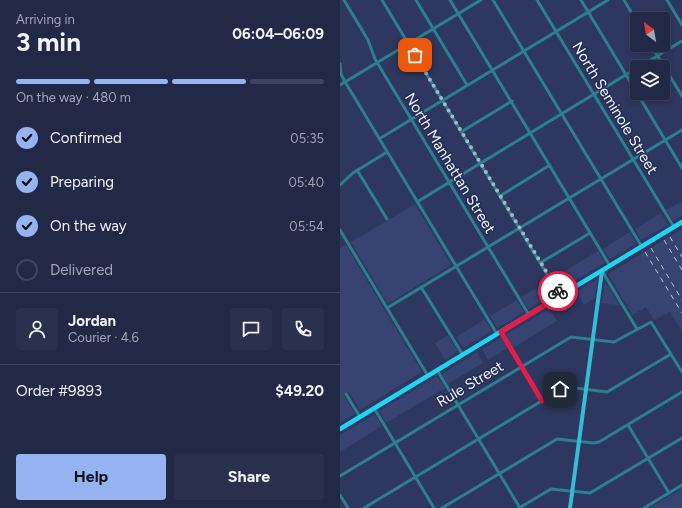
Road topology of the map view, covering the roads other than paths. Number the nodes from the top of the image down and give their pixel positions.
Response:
1 (344, 0) edge
2 (382, 0) edge
3 (416, 0) edge
4 (450, 0) edge
5 (481, 0) edge
6 (493, 0) edge
7 (536, 0) edge
8 (580, 0) edge
9 (608, 0) edge
10 (624, 0) edge
11 (667, 0) edge
12 (588, 12) junction
13 (631, 12) edge
14 (458, 14) junction
15 (682, 25) edge
16 (433, 29) junction
17 (556, 32) junction
18 (682, 41) edge
19 (408, 44) junction
20 (524, 51) junction
21 (655, 52) edge
22 (658, 56) junction
23 (651, 60) edge
24 (377, 63) junction
25 (340, 64) edge
26 (492, 70) junction
27 (630, 73) edge
28 (626, 75) junction
29 (345, 82) junction
30 (340, 85) edge
31 (467, 85) junction
32 (594, 95) junction
33 (682, 96) edge
34 (442, 100) junction
35 (512, 101) junction
36 (562, 114) junction
37 (411, 119) junction
38 (682, 130) edge
39 (462, 132) junction
40 (530, 133) junction
41 (379, 138) junction
42 (665, 140) junction
43 (387, 152) junction
44 (633, 160) junction
45 (480, 163) junction
46 (550, 165) junction
47 (682, 168) edge
48 (357, 170) junction
49 (601, 179) junction
50 (449, 182) junction
51 (340, 185) edge
52 (500, 196) junction
53 (569, 198) junction
54 (417, 202) junction
55 (387, 219) dead end
56 (682, 222) edge
57 (674, 227) junction
58 (519, 228) junction
59 (340, 230) edge
60 (590, 233) junction
61 (488, 247) junction
62 (642, 247) junction
63 (540, 263) junction
64 (456, 266) junction
65 (610, 266) junction
66 (602, 270) junction
67 (421, 287) junction
68 (560, 296) junction
69 (387, 308) junction
70 (529, 315) junction
71 (637, 329) junction
72 (499, 333) junction
73 (593, 339) junction
74 (671, 354) junction
75 (463, 355) junction
76 (521, 366) junction
77 (437, 370) junction
78 (682, 372) edge
79 (428, 376) junction
80 (586, 390) junction
81 (682, 392) edge
82 (346, 394) dead end
83 (542, 401) junction
84 (458, 404) junction
85 (374, 408) junction
86 (360, 417) junction
87 (628, 425) junction
88 (340, 429) edge
89 (682, 438) edge
90 (479, 439) junction
91 (579, 441) junction
92 (395, 443) junction
93 (648, 458) junction
94 (500, 473) junction
95 (340, 476) edge
96 (415, 477) junction
97 (682, 485) edge
98 (572, 492) junction
99 (669, 493) junction
100 (340, 494) edge
101 (348, 508) edge
102 (364, 508) edge
103 (434, 508) edge
104 (442, 508) edge
105 (520, 508) edge
106 (570, 508) edge
107 (644, 508) edge

1 - 24 street, North Manhattan Street
2 - 19 street
3 - 16 street
4 - 14 street
5 - 14 street
6 - 20 street
7 - 17 street, North Seminole Street
8 - 12 street
9 - 12 street
10 - 13 street
11 - 15 street
12 - 17 street
12 - 28 street
14 - 16 street
14 - 26 street
16 - 19 street
16 - 31 street
17 - 20 street
17 - 32 street, North Seminole Street
18 - 22 street
19 - 24 street
19 - 34 street
20 - 26 street
20 - 36 street
21 - 22 street
22 - 23 street
22 - 33 street
24 - 29 street
24 - 37 street, North Manhattan Street
25 - 29 street
26 - 31 street
26 - 35 street
27 - 28 street
28 - 32 street
28 - 42 street
29 - 30 street
29 - 41 street
31 - 34 street
32 - 36 street
32 - 44 street, North Seminole Street
34 - 37 street
34 - 39 street
35 - 39 street
35 - 40 street
36 - 40 street
36 - 49 street
37 - 41 street
37 - 50 street, North Manhattan Street
38 - 42 street
39 - 45 street
40 - 45 street
40 - 46 street
41 - 43 street
42 - 44 street
42 - 47 street
43 - 48 street
43 - 54 street
44 - 49 street
44 - 57 street, North Seminole Street
45 - 50 street
45 - 52 street
46 - 52 street
46 - 53 street
48 - 51 street
48 - 55 street
49 - 53 street
49 - 62 street
50 - 54 street
50 - 61 street, North Manhattan Street
52 - 58 street
53 - 58 street
53 - 60 street
54 - 64 street
56 - 57 highway
57 - 62 highway
58 - 61 street
58 - 63 street
59 - 69 street
60 - 63 street
60 - 65 street
61 - 64 street
61 - 70 street, North Manhattan Street
62 - 65 highway
63 - 68 street
64 - 67 street
64 - 72 street
65 - 66 highway
66 - 68 highway
66 - 71 street
66 - 73 main road
67 - 69 street
67 - 75 street
68 - 70 highway
69 - 79 street
70 - 72 highway
71 - 73 street, Rule Street
71 - 74 street, Rule Street
72 - 75 highway
72 - 76 street
73 - 76 street, Rule Street
73 - 80 main road
74 - 78 street
74 - 80 street
75 - 77 highway
76 - 83 street
76 - 84 street, Rule Street
77 - 79 highway
77 - 84 street
79 - 85 highway
80 - 83 street
80 - 91 main road
81 - 87 street
82 - 86 street
83 - 90 street
84 - 90 street
84 - 92 street, Rule Street
85 - 86 highway
85 - 92 street
86 - 88 highway
87 - 91 street
87 - 93 street
89 - 93 street
90 - 94 street
90 - 96 street
91 - 94 street
91 - 98 main road
92 - 95 street, Rule Street
92 - 96 street
93 - 98 street
93 - 99 street
94 - 104 street
94 - 105 street
96 - 102 street
96 - 103 street
97 - 99 street
98 - 105 street
98 - 106 main road
99 - 107 street
100 - 101 street

